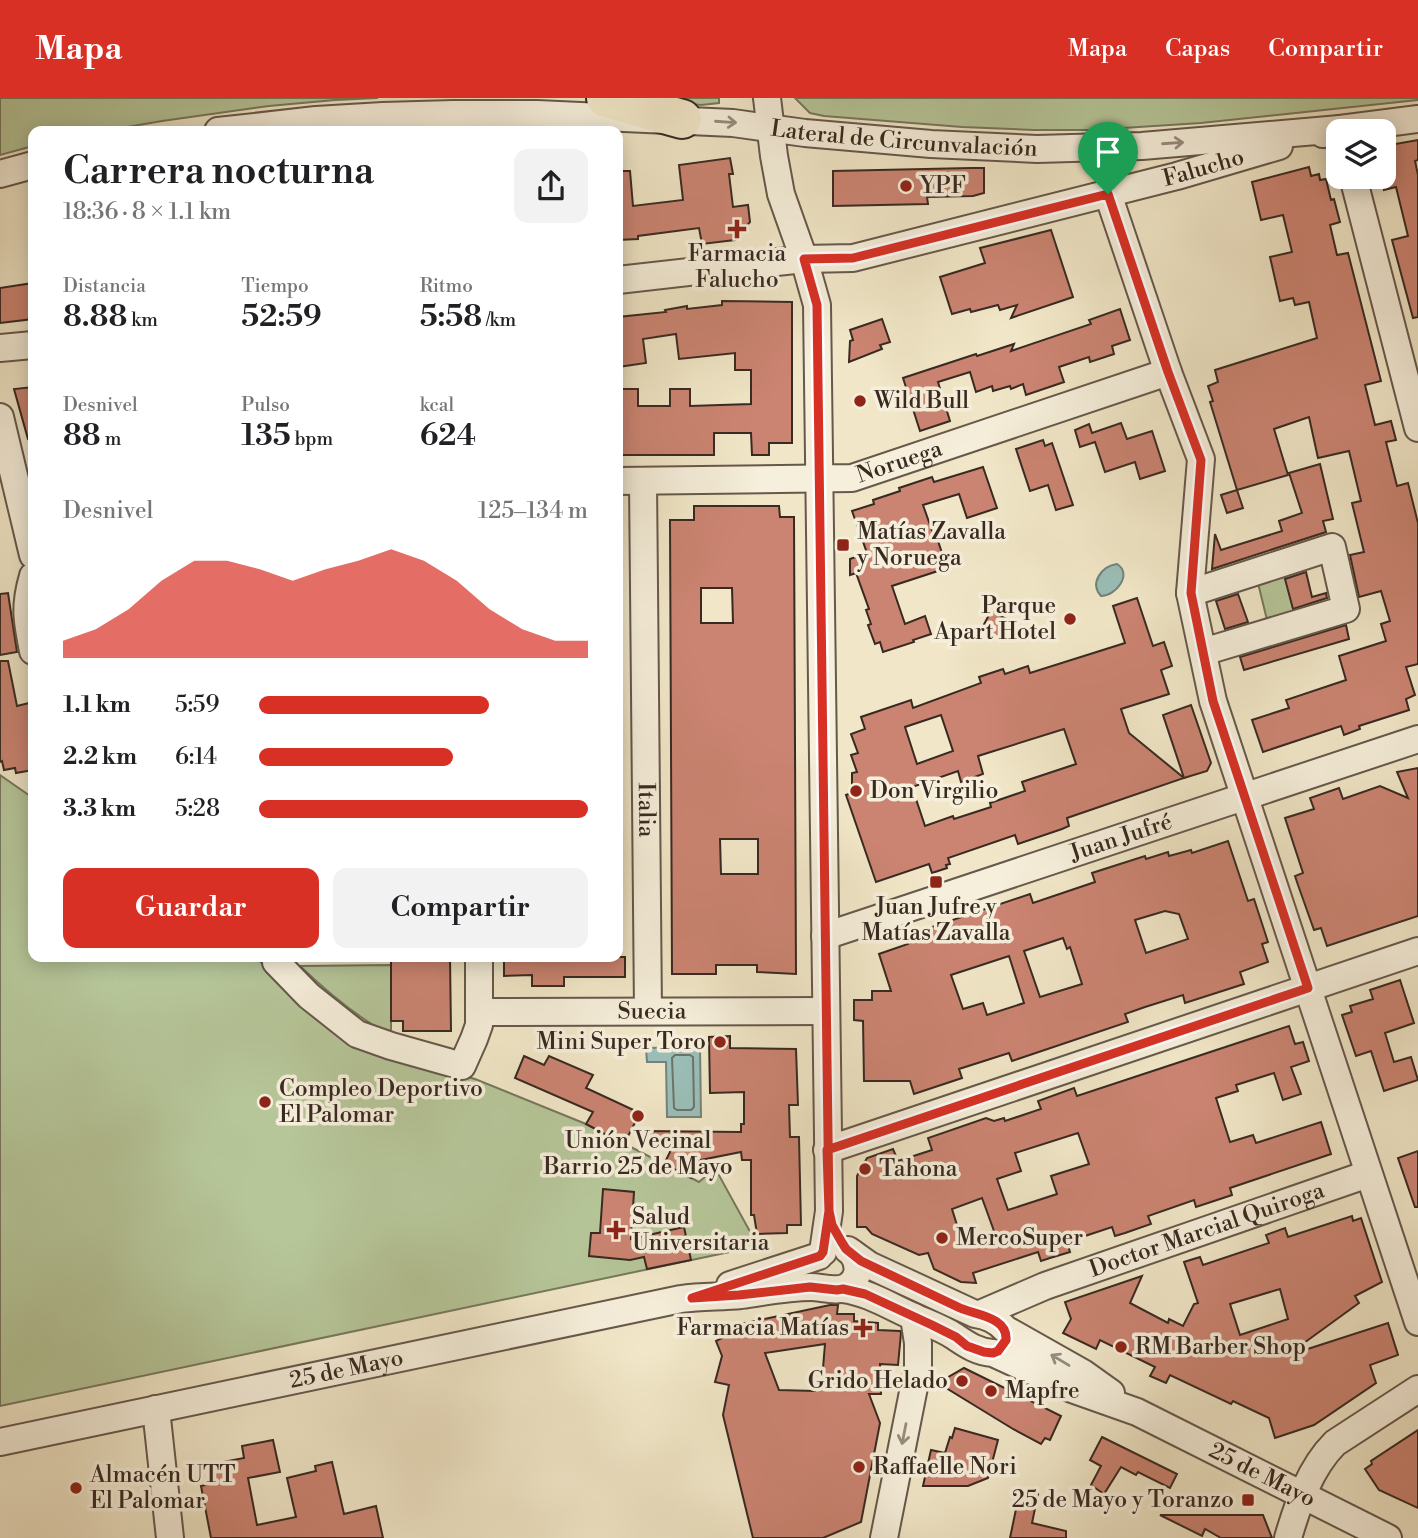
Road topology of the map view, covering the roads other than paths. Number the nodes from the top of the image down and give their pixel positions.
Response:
1 (606, 98) edge
2 (767, 98) edge
3 (1418, 119) edge
4 (682, 120) junction
5 (1396, 122) edge
6 (263, 126) edge
7 (771, 128) junction
8 (1326, 131) edge
9 (1326, 134) edge
10 (28, 166) edge
11 (0, 174) edge
12 (1356, 189) edge
13 (1108, 194) junction
14 (804, 259) junction
15 (623, 279) edge
16 (28, 345) edge
17 (0, 348) edge
18 (1168, 372) junction
19 (0, 417) edge
20 (1418, 428) edge
21 (819, 479) junction
22 (630, 481) edge
23 (28, 534) edge
24 (1191, 593) junction
25 (28, 598) edge
26 (28, 623) edge
27 (1203, 652) junction
28 (1418, 739) edge
29 (1245, 796) junction
30 (825, 936) junction
31 (1418, 951) edge
32 (278, 962) edge
33 (479, 962) edge
34 (1308, 988) junction
35 (648, 1011) junction
36 (826, 1011) junction
37 (479, 1012) junction
38 (827, 1150) junction
39 (1368, 1174) junction
40 (835, 1253) junction
41 (1045, 1286) junction
42 (837, 1289) junction
43 (692, 1298) junction
44 (977, 1314) junction
45 (914, 1317) junction
46 (1418, 1322) edge
47 (1005, 1328) junction
48 (957, 1338) junction
49 (993, 1353) junction
50 (918, 1367) junction
51 (1418, 1388) edge
52 (156, 1409) junction
53 (1137, 1412) junction
54 (0, 1442) edge
55 (1303, 1495) junction
56 (170, 1538) edge
57 (884, 1538) edge
58 (1288, 1538) edge
59 (1388, 1538) edge

1 - 4 highway
2 - 7 street
3 - 5 street, Falucho
4 - 6 street, Lateral de Circunvalación
4 -> 7 street, Lateral de Circunvalación
7 -> 8 street, Lateral de Circunvalación
7 - 14 street
9 - 13 street, Falucho
10 - 11 street
12 - 20 street
13 - 14 street, Falucho
13 - 18 street
14 - 15 street, Falucho
14 - 21 street
16 - 17 street
18 - 21 street, Noruega
18 - 24 street
19 - 23 street
21 - 22 street, Noruega
21 - 30 street
22 - 35 street, Italia
24 - 27 street
24 - 27 street
25 - 26 street
27 - 29 street
28 - 29 street, Juan Jufré
29 - 30 street, Juan Jufré
29 - 34 street
30 - 36 street
31 - 34 street
32 - 37 street
33 - 37 street
34 - 38 street
34 - 39 street
35 - 36 street, Suecia
35 - 37 street, Suecia
36 - 38 street
38 - 40 street
39 - 41 street, Doctor Marcial Quiroga
39 - 46 street
40 - 42 street
40 - 42 street
40 - 43 street, 25 de Mayo
40 - 44 street
41 - 44 street, Doctor Marcial Quiroga
41 - 47 street, Doctor Marcial Quiroga
42 - 43 street, 25 de Mayo
42 - 45 street, 25 de Mayo
43 - 52 street, 25 de Mayo
44 - 47 street
44 - 48 street
45 - 48 street, 25 de Mayo
45 - 50 street
47 - 49 street
53 -> 47 street, 25 de Mayo
48 - 49 street
48 - 50 street
49 - 53 street, 25 de Mayo
50 -> 57 street
51 - 55 street
52 - 54 street, 25 de Mayo
52 - 56 street
53 - 55 street, 25 de Mayo
55 - 58 street
55 - 59 street, 25 de Mayo

